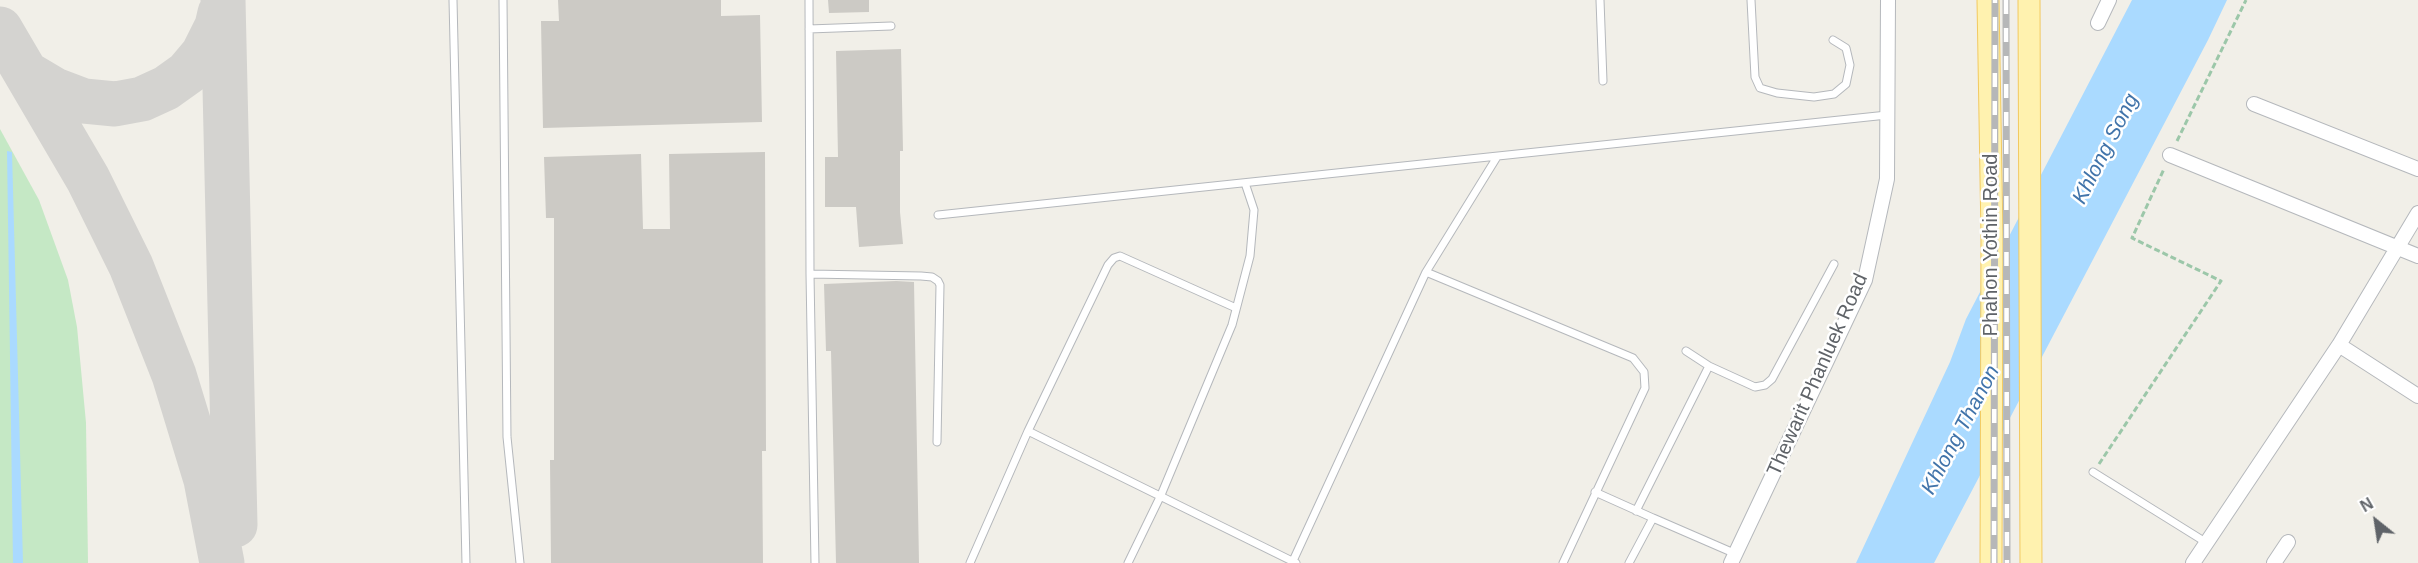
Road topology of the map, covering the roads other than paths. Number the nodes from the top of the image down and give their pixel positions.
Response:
1 (453, 0) edge
2 (503, 0) edge
3 (809, 0) edge
4 (1600, 0) edge
5 (1751, 0) edge
6 (1888, 0) edge
7 (1988, 0) edge
8 (2029, 0) edge
9 (2109, 0) edge
10 (2098, 23) dead end
11 (891, 26) dead end
12 (809, 29) junction
13 (1833, 40) dead end
14 (1603, 81) dead end
15 (2254, 104) dead end
16 (1887, 114) junction
17 (2170, 155) road end
18 (1497, 157) junction
19 (2418, 169) edge
20 (1245, 183) junction
21 (2418, 213) edge
22 (938, 215) dead end
23 (2398, 248) junction
24 (2418, 256) edge
25 (1834, 264) dead end
26 (1426, 272) junction
27 (810, 274) junction
28 (1236, 308) junction
29 (2339, 345) junction
30 (1686, 351) dead end
31 (1709, 366) junction
32 (2418, 396) edge
33 (1028, 431) junction
34 (937, 442) dead end
35 (2093, 472) road end
36 (1595, 492) junction
37 (1161, 495) junction
38 (1636, 511) junction
39 (1653, 518) junction
40 (2288, 542) dead end
41 (2200, 554) edge
42 (1991, 555) edge
43 (1734, 558) edge
44 (1294, 562) edge
45 (465, 563) edge
46 (519, 563) edge
47 (815, 563) edge
48 (970, 563) edge
49 (1128, 563) edge
50 (1563, 563) edge
51 (1629, 563) edge
52 (2031, 563) edge
53 (2211, 563) edge
54 (2274, 563) edge

1 - 45 lane
2 - 46 lane
3 - 12 lane
4 - 14 lane
5 - 13 lane
6 - 16 street, Thewarit Phanluek Road
7 - 42 main road, Phahon Yothin Road
8 - 52 main road, Phahon Yothin Road
9 - 10 street
11 - 12 lane
12 - 27 lane
15 - 19 street
16 - 18 lane
16 - 43 street, Thewarit Phanluek Road
17 - 23 street
18 - 20 lane
18 - 26 lane
20 - 22 lane
20 - 28 lane
21 - 23 street
23 - 24 street
23 - 29 street
25 - 31 lane
26 - 36 lane
26 - 44 lane
27 - 34 lane
27 - 47 lane
28 - 33 lane
28 - 37 lane
29 - 32 street
29 - 41 street
30 - 31 lane
31 - 38 lane
33 - 37 lane
33 - 48 lane
35 - 41 lane
36 - 38 lane
36 - 50 lane
37 - 44 lane
37 - 49 lane
38 - 39 lane
39 - 43 lane
39 - 51 lane
40 - 54 street
41 - 53 street

